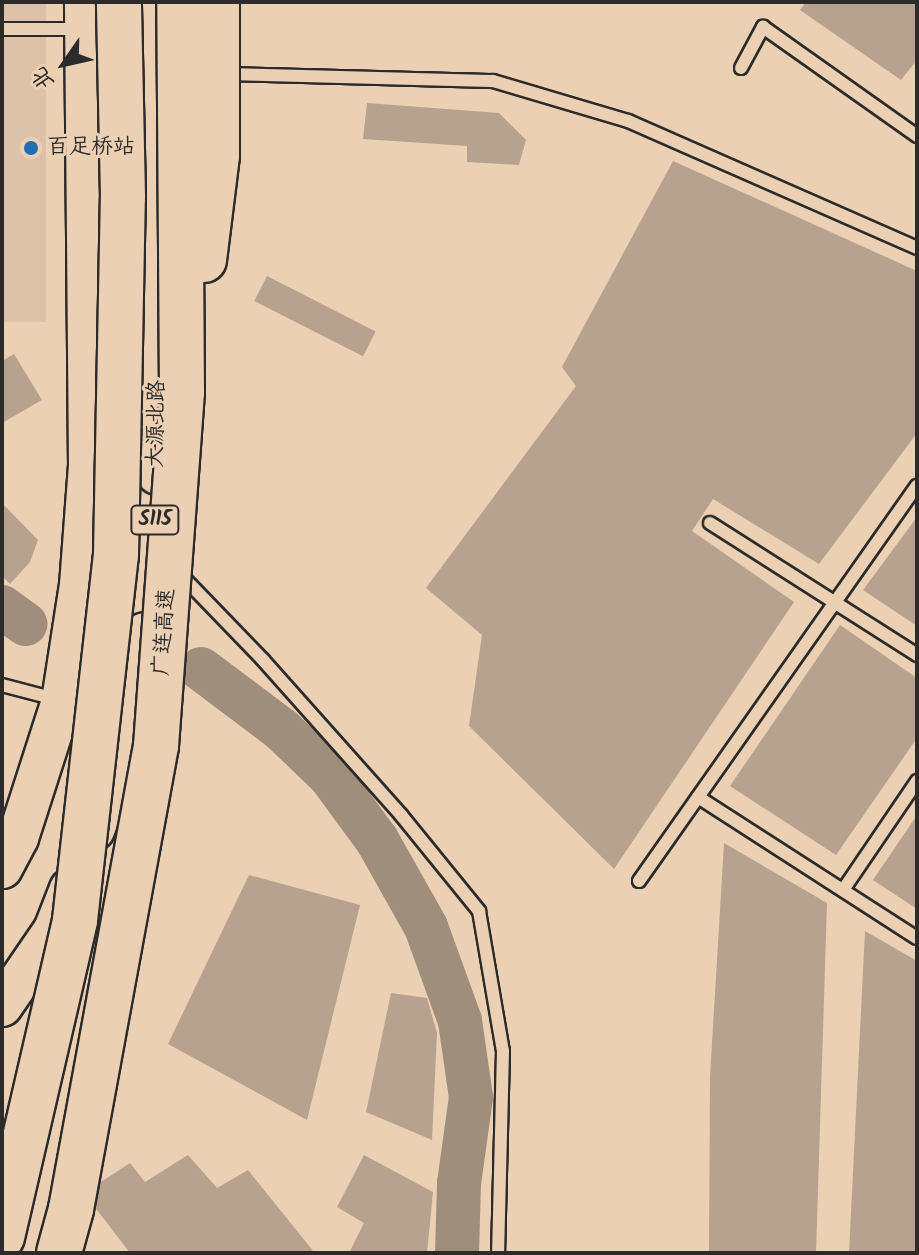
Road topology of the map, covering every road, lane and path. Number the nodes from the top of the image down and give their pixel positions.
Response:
1 (119, 2) edge
2 (154, 2) edge
3 (179, 2) edge
4 (217, 2) edge
5 (84, 16) edge
6 (2, 29) edge
7 (741, 68) dead end
8 (154, 74) junction
9 (917, 136) edge
10 (917, 248) edge
11 (176, 481) junction
12 (917, 486) edge
13 (710, 523) dead end
14 (153, 546) junction
15 (835, 603) junction
16 (917, 655) edge
17 (2, 685) edge
18 (62, 701) junction
19 (917, 781) edge
20 (698, 797) junction
21 (2, 868) edge
22 (639, 881) dead end
23 (843, 890) junction
24 (917, 938) edge
25 (2, 1006) edge
26 (2, 1237) edge
27 (59, 1253) edge
28 (498, 1253) edge

1 - 26 highway, bridge
2 - 8 main road, 大源北路 / S115
3 - 11 highway, 广连高速, bridge
4 - 11 highway, bridge
5 - 6 lane
5 - 18 main road
7 - 9 lane
8 - 10 lane
8 - 14 main road, 大源北路 / S115
11 - 27 highway, 广连高速, bridge
12 - 15 lane
13 - 15 lane
14 - 25 main road, 大源北路 / S115
14 - 28 lane
15 - 16 lane
15 - 20 lane
17 - 18 lane
18 - 21 main road
19 - 23 lane
20 - 22 lane
20 - 23 lane
23 - 24 lane

